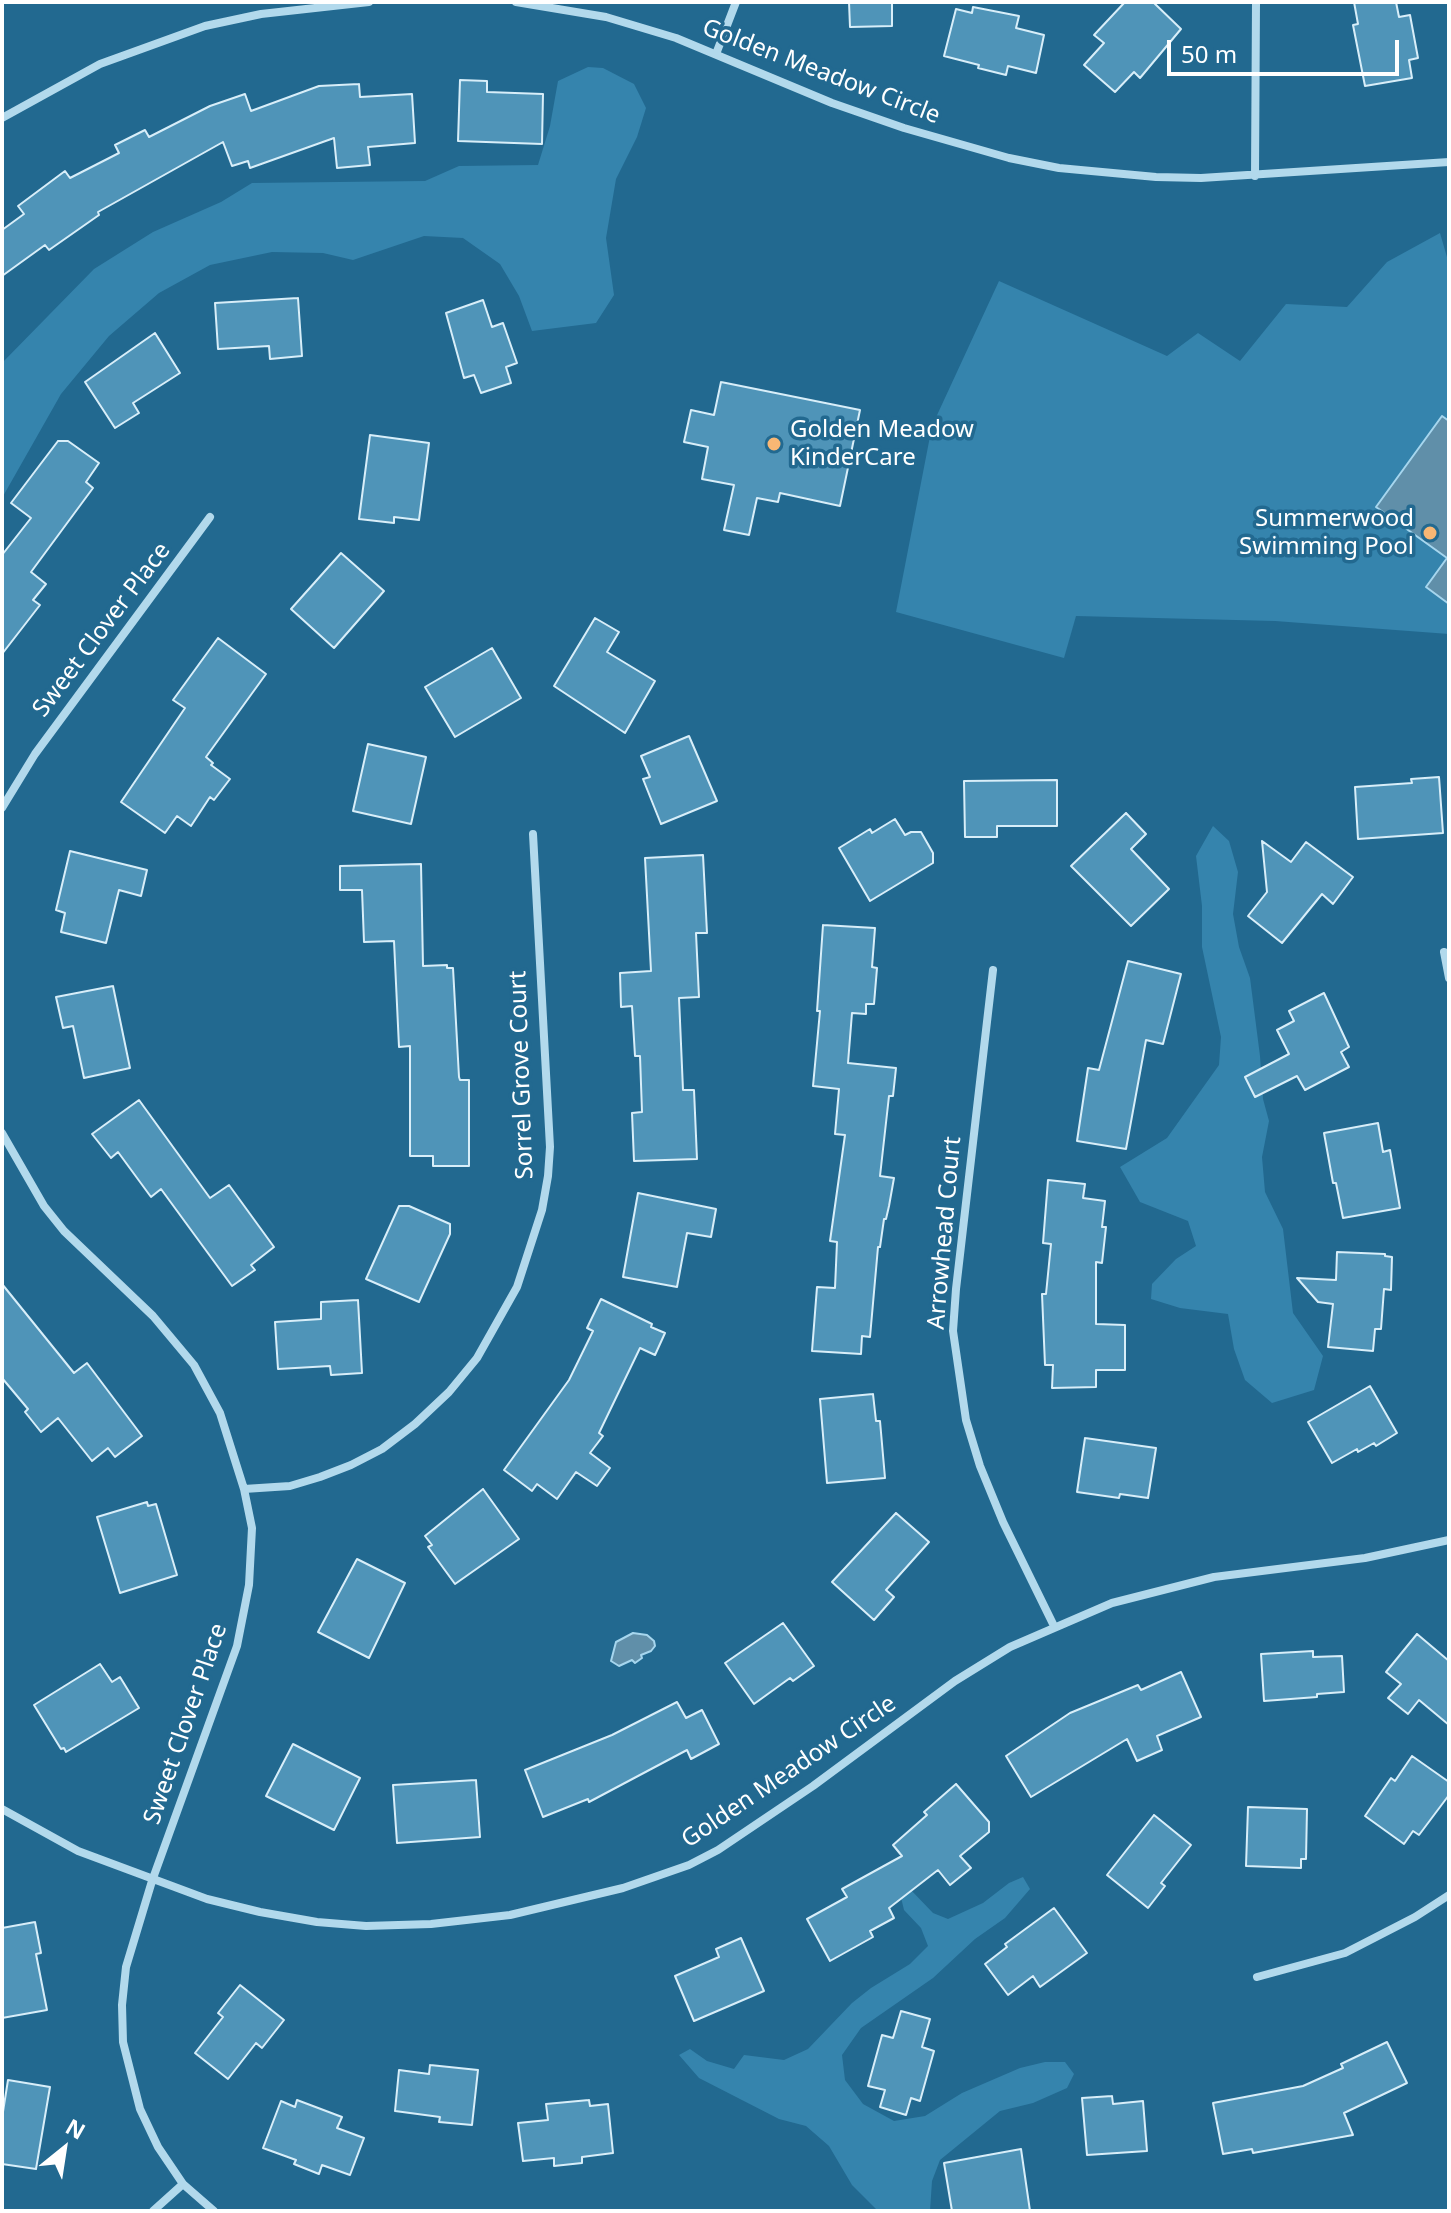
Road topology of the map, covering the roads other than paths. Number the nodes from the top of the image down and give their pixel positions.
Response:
1 (369, 2) edge
2 (516, 2) edge
3 (736, 2) edge
4 (1256, 2) edge
5 (351, 3) edge
6 (716, 54) junction
7 (2, 118) edge
8 (1449, 162) edge
9 (1255, 176) junction
10 (210, 517) dead end
11 (2, 808) edge
12 (533, 834) dead end
13 (1444, 952) dead end
14 (993, 970) dead end
15 (1449, 978) edge
16 (2, 1133) edge
17 (244, 1489) junction
18 (1449, 1540) edge
19 (1054, 1626) junction
20 (2, 1809) edge
21 (152, 1881) junction
22 (1449, 1895) edge
23 (1257, 1977) dead end
24 (183, 2184) junction
25 (153, 2211) edge
26 (214, 2211) edge

1 - 5 street
2 - 6 street, Golden Meadow Circle
3 - 6 street
4 - 9 street
5 - 7 street
6 - 9 street, Golden Meadow Circle
8 - 9 street, Golden Meadow Circle
10 - 11 street, Sweet Clover Place
12 - 17 street, Sorrel Grove Court
13 - 15 street
14 - 19 street, Arrowhead Court
16 - 17 street, Sweet Clover Place
17 - 21 street, Sweet Clover Place
18 - 19 street, Golden Meadow Circle
19 - 21 street, Golden Meadow Circle
20 - 21 street, Golden Meadow Circle
21 - 24 street, Sweet Clover Place
22 - 23 street
24 - 25 street
24 - 26 street, Sweet Clover Place

